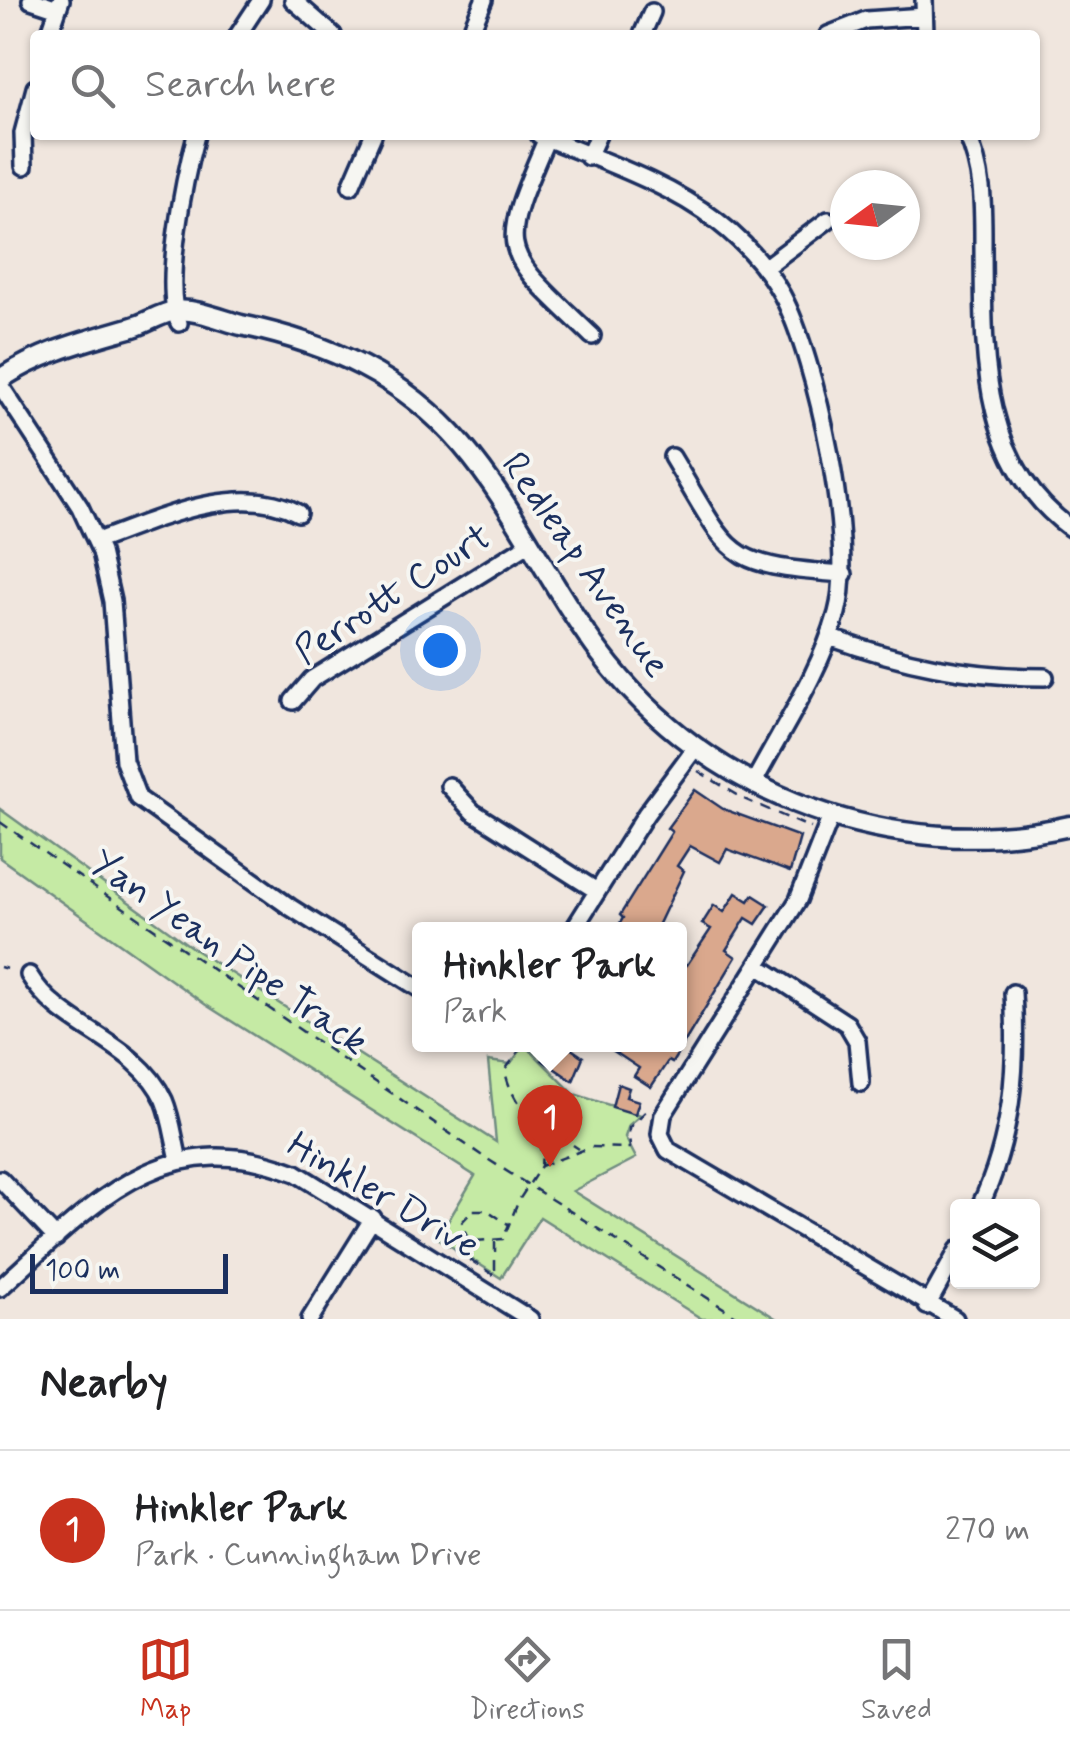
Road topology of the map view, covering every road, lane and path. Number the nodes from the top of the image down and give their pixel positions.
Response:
1 (31, 0) edge
2 (261, 0) edge
3 (293, 0) edge
4 (484, 0) edge
5 (60, 4) edge
6 (924, 8) edge
7 (652, 12) dead end
8 (51, 30) edge
9 (241, 30) edge
10 (328, 30) edge
11 (471, 30) edge
12 (644, 30) edge
13 (841, 30) edge
14 (30, 107) edge
15 (195, 140) edge
16 (371, 140) edge
17 (542, 140) edge
18 (550, 140) edge
19 (596, 140) edge
20 (969, 140) edge
21 (588, 157) junction
22 (24, 166) dead end
23 (351, 186) dead end
24 (828, 220) dead end
25 (764, 268) junction
26 (178, 315) junction
27 (592, 336) dead end
28 (0, 382) edge
29 (672, 458) dead end
30 (298, 512) dead end
31 (1070, 528) edge
32 (96, 541) junction
33 (529, 544) junction
34 (844, 574) junction
35 (828, 637) junction
36 (1045, 676) dead end
37 (293, 701) dead end
38 (695, 748) junction
39 (697, 770) dead end
40 (753, 784) junction
41 (449, 786) dead end
42 (831, 816) junction
43 (0, 822) edge
44 (1070, 826) edge
45 (806, 842) dead end
46 (597, 892) junction
47 (578, 922) edge
48 (758, 966) junction
49 (0, 967) edge
50 (7, 970) dead end
51 (30, 975) dead end
52 (412, 984) edge
53 (1013, 993) dead end
54 (518, 1052) edge
55 (861, 1083) dead end
56 (655, 1100) dead end
57 (526, 1114) junction
58 (580, 1150) junction
59 (179, 1160) junction
60 (541, 1166) junction
61 (0, 1179) edge
62 (527, 1186) junction
63 (982, 1199) edge
64 (373, 1218) junction
65 (508, 1224) junction
66 (56, 1238) junction
67 (470, 1241) junction
68 (495, 1242) junction
69 (950, 1264) edge
70 (0, 1288) edge
71 (927, 1306) junction
72 (310, 1319) edge
73 (530, 1319) edge
74 (741, 1319) edge
75 (956, 1319) edge

1 - 5 street
2 - 9 street
3 - 10 street
4 - 11 street
5 - 8 street
6 - 13 street
7 - 12 street
14 - 22 street
15 - 26 street
16 - 23 street
17 - 27 street
18 - 21 street
19 - 21 street
20 - 31 street
21 - 25 street
24 - 25 street
25 - 34 street
26 - 28 street, Redleap Avenue
26 - 33 street, Redleap Avenue
28 - 32 street
29 - 34 street
30 - 32 street
32 - 52 street
33 - 37 street, Perrott Court
33 - 38 street, Redleap Avenue
34 - 35 street
35 - 36 street
35 - 40 street
38 - 40 street, Redleap Avenue
38 - 46 street
39 - 45 path
40 - 42 street, Redleap Avenue
41 - 46 street
42 - 44 street, Redleap Avenue
42 - 48 street
43 - 62 path, Yan Yean Pipe Track
46 - 47 street
48 - 55 street
48 - 71 street
49 - 50 path
51 - 59 street
53 - 63 street
54 - 57 path
56 - 58 path
57 - 58 path
57 - 60 path
58 - 60 path
59 - 64 street, Hinkler Drive
59 - 66 street, Hinkler Drive
60 - 62 path
61 - 66 street
62 - 65 path
62 - 74 path, Yan Yean Pipe Track
64 - 72 street
64 - 73 street, Hinkler Drive
65 - 67 path
65 - 68 path
66 - 70 street, Hinkler Drive
67 - 68 path
67 - 68 path
69 - 71 street
71 - 75 street

